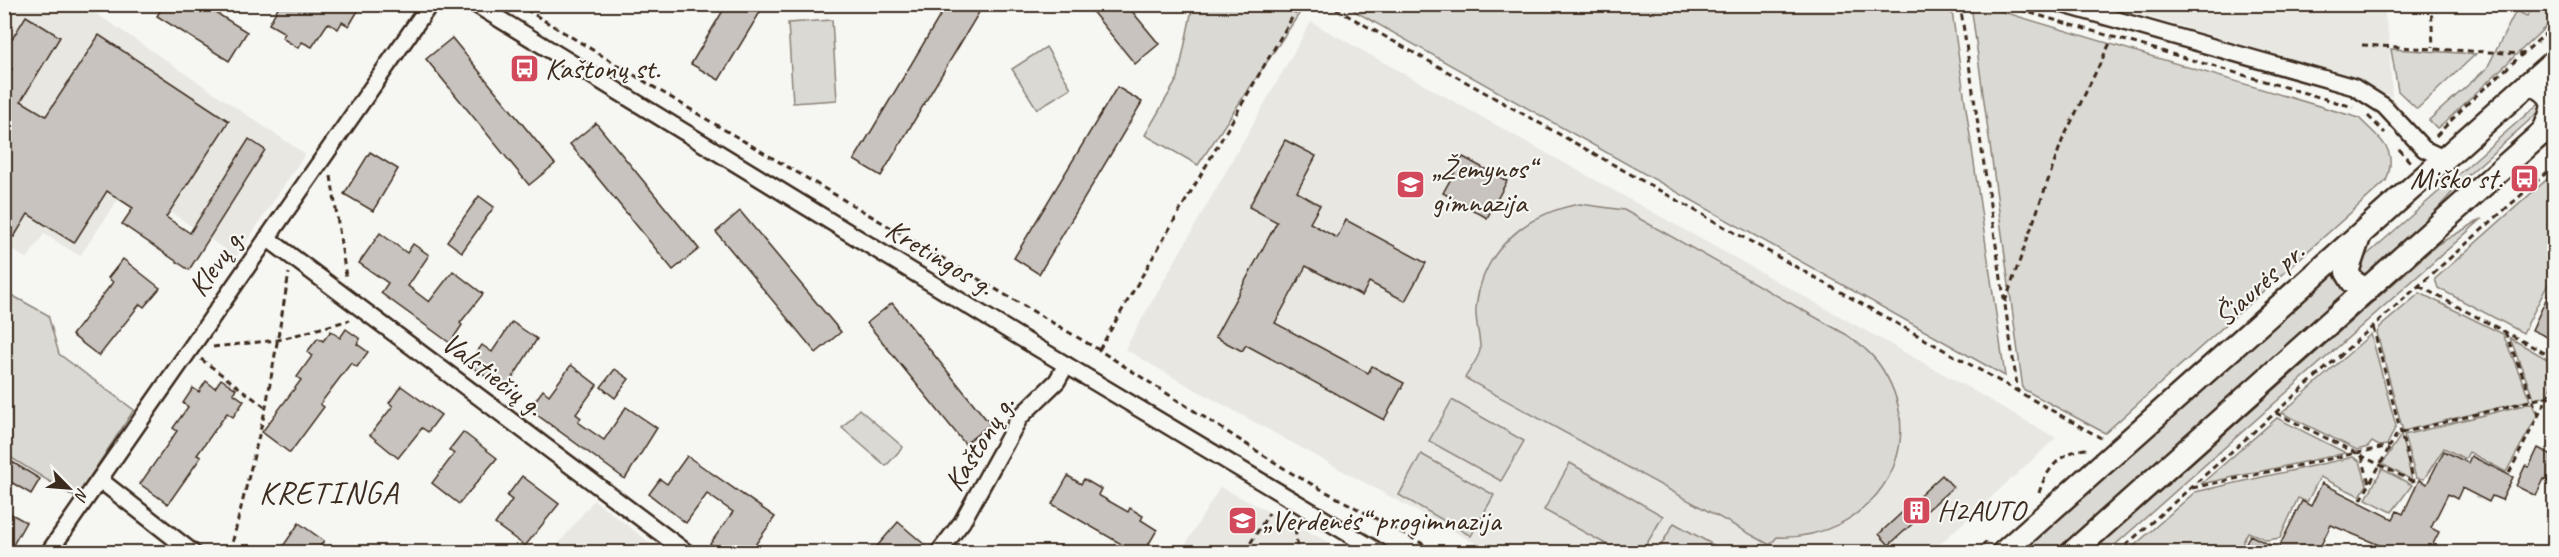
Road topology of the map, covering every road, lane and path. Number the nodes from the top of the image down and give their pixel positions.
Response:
1 (430, 4) edge
2 (475, 4) edge
3 (517, 4) edge
4 (1300, 4) edge
5 (1326, 4) edge
6 (1960, 4) edge
7 (2000, 4) edge
8 (2061, 4) edge
9 (2431, 4) edge
10 (2127, 24) junction
11 (2112, 38) junction
12 (2362, 45) dead end
13 (2433, 47) junction
14 (2524, 54) dead end
15 (2554, 61) edge
16 (2531, 82) junction
17 (2548, 129) edge
18 (2390, 139) dead end
19 (2397, 146) dead end
20 (328, 151) junction
21 (2445, 159) junction
22 (2410, 162) dead end
23 (2554, 166) edge
24 (2359, 236) junction
25 (267, 238) junction
26 (292, 256) junction
27 (2419, 286) junction
28 (2367, 290) junction
29 (349, 299) junction
30 (2005, 304) junction
31 (369, 314) junction
32 (2373, 327) junction
33 (2505, 332) junction
34 (278, 340) junction
35 (188, 349) junction
36 (1099, 350) junction
37 (2554, 358) edge
38 (1066, 365) junction
39 (2554, 385) edge
40 (2018, 392) junction
41 (2554, 395) edge
42 (2548, 397) junction
43 (2532, 401) junction
44 (266, 407) junction
45 (2276, 413) junction
46 (2539, 416) junction
47 (2401, 434) junction
48 (2103, 438) dead end
49 (2390, 446) junction
50 (2356, 453) junction
51 (2362, 456) junction
52 (2380, 465) junction
53 (2509, 473) dead end
54 (100, 480) junction
55 (2369, 485) junction
56 (2190, 489) junction
57 (2361, 500) dead end
58 (1269, 513) dead end
59 (49, 552) edge
60 (192, 552) edge
61 (230, 552) edge
62 (686, 552) edge
63 (939, 552) edge
64 (1245, 552) edge
65 (1379, 552) edge
66 (1438, 552) edge
67 (2004, 552) edge
68 (2073, 552) edge
69 (2118, 552) edge

1 - 20 street, Klevų g.
2 - 38 street, Kretingos g.
3 - 36 path
4 - 36 path
5 - 40 path
6 - 30 path
7 - 11 path
8 - 10 street
9 - 13 path
10 - 11 path
10 - 21 street
11 - 18 path
11 - 30 path
12 - 13 path
13 - 14 path
15 - 16 main road, Šiaurės pr.
16 - 17 main road
16 - 21 main road, Šiaurės pr.
17 - 28 main road
19 - 22 path
20 - 25 street, Klevų g.
20 - 29 path
21 - 24 main road, Šiaurės pr.
23 - 27 path
24 - 28 main road
24 - 67 main road, Šiaurės pr.
25 - 26 street, Valstiečių g.
25 - 35 street, Klevų g.
26 - 29 street, Valstiečių g.
26 - 34 path
27 - 32 path
27 - 33 path
28 - 68 main road
29 - 31 street, Valstiečių g.
30 - 40 path
31 - 34 path
31 - 62 street, Valstiečių g.
32 - 45 path
32 - 47 path
33 - 37 path
33 - 43 path
34 - 35 path
34 - 44 path
35 - 44 path
35 - 54 street, Klevų g.
36 - 66 path
38 - 63 street, Kaštonų g.
38 - 65 street, Kretingos g.
39 - 42 path
40 - 48 path
41 - 42 path
42 - 43 path
42 - 46 path
43 - 46 path
43 - 47 path
44 - 61 path
45 - 50 path
45 - 56 path
46 - 53 path
47 - 49 path
47 - 52 path
49 - 50 path
49 - 52 path
50 - 51 path
50 - 56 path
51 - 52 path
51 - 55 path
52 - 55 path
54 - 59 street, Klevų g.
54 - 60 street
55 - 57 path
56 - 69 path
58 - 64 path

